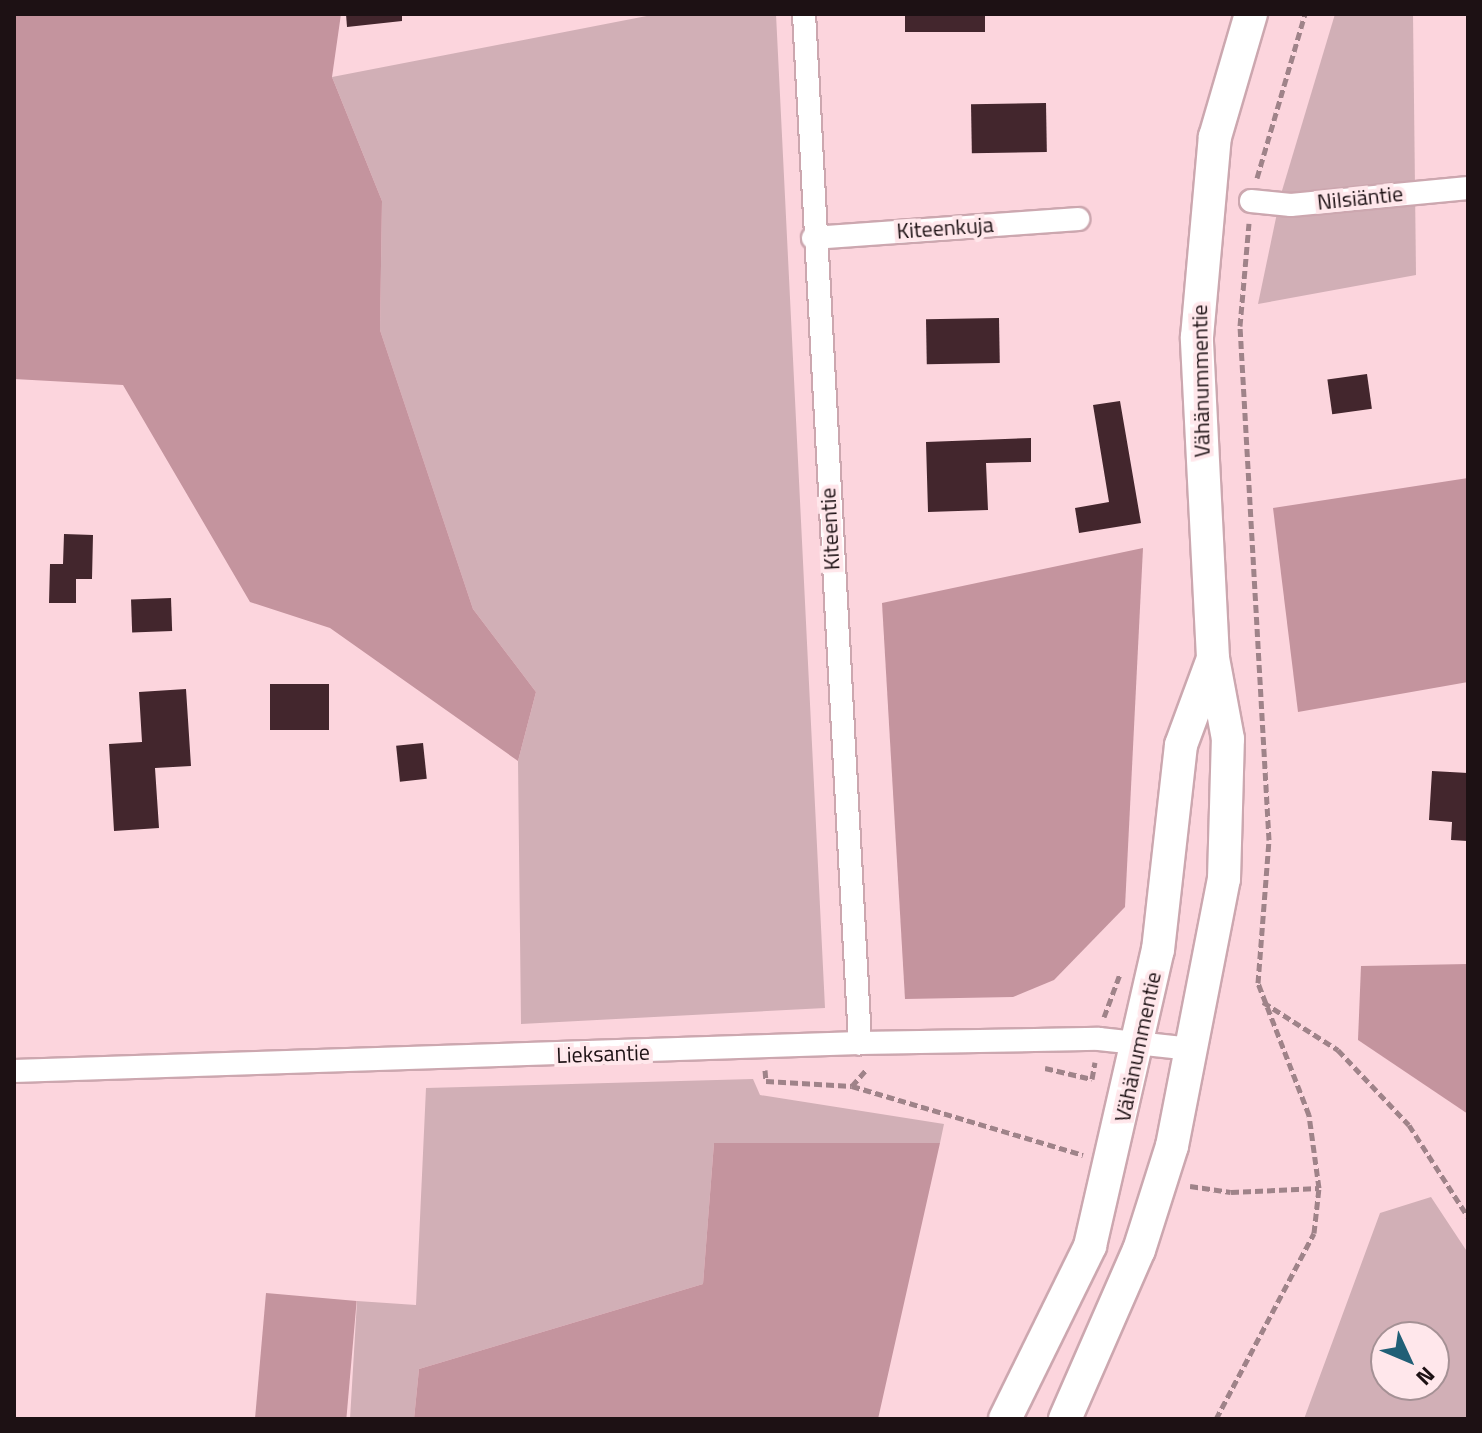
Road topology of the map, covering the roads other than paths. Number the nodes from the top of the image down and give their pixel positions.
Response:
1 (804, 14) edge
2 (1251, 14) edge
3 (1468, 188) edge
4 (1251, 201) road end
5 (1078, 219) dead end
6 (813, 238) junction
7 (1213, 658) junction
8 (1137, 1042) junction
9 (860, 1043) junction
10 (1191, 1049) junction
11 (14, 1071) edge
12 (1005, 1419) edge
13 (1065, 1419) edge

1 - 6 street, Kiteentie
2 - 7 main road, Vähänummentie
3 - 4 street, Nilsiäntie
5 - 6 street, Kiteenkuja
6 - 9 street, Kiteentie
7 - 8 main road, Vähänummentie
7 - 10 main road, Vähänummentie
8 - 9 street, Lieksantie
8 - 10 street, Lieksantie
8 - 12 main road, Vähänummentie
9 - 11 street, Lieksantie
10 - 13 main road, Vähänummentie

